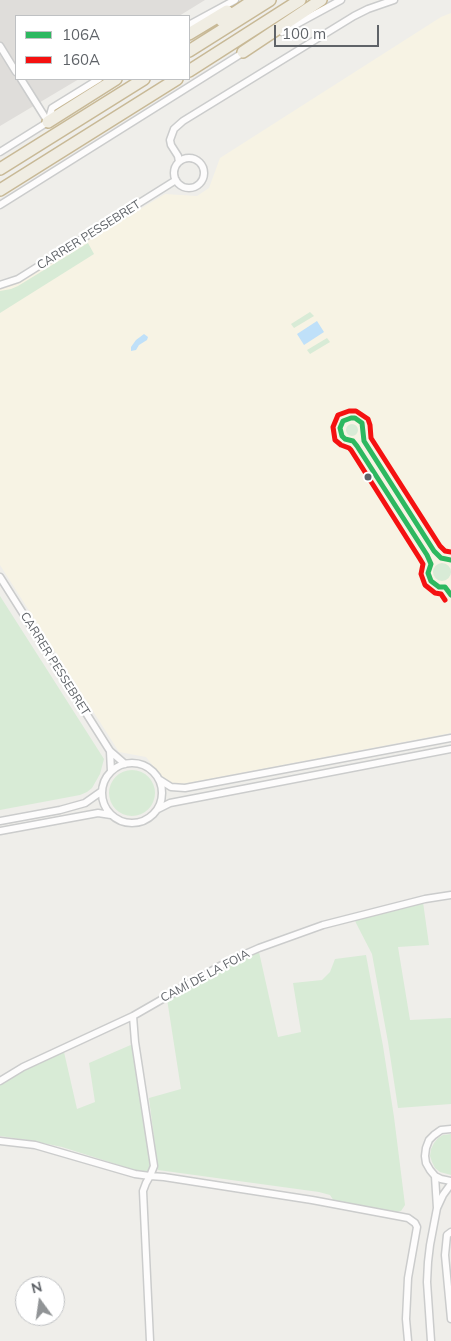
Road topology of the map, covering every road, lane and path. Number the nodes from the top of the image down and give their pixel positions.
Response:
1 (235, 0) edge
2 (246, 0) edge
3 (254, 0) edge
4 (270, 0) edge
5 (300, 0) edge
6 (321, 0) edge
7 (341, 0) edge
8 (394, 0) edge
9 (190, 24) edge
10 (190, 33) edge
11 (190, 41) edge
12 (0, 46) edge
13 (190, 50) edge
14 (243, 52) junction
15 (15, 70) edge
16 (190, 71) edge
17 (22, 80) edge
18 (97, 80) edge
19 (114, 80) edge
20 (129, 80) edge
21 (142, 80) edge
22 (175, 80) edge
23 (48, 122) junction
24 (54, 134) junction
25 (0, 152) edge
26 (179, 162) junction
27 (0, 169) edge
28 (176, 180) junction
29 (0, 190) edge
30 (0, 206) edge
31 (0, 285) edge
32 (0, 577) edge
33 (451, 738) edge
34 (451, 749) edge
35 (110, 752) junction
36 (125, 764) junction
37 (111, 771) junction
38 (160, 780) junction
39 (102, 791) junction
40 (158, 809) junction
41 (111, 814) junction
42 (0, 821) edge
43 (0, 831) edge
44 (451, 895) edge
45 (132, 1016) junction
46 (0, 1081) edge
47 (450, 1127) edge
48 (0, 1141) edge
49 (150, 1176) junction
50 (435, 1176) junction
51 (451, 1182) edge
52 (437, 1208) junction
53 (451, 1232) edge
54 (451, 1320) edge
55 (150, 1341) edge
56 (408, 1341) edge
57 (431, 1341) edge

1 - 9 street
2 - 10 highway
3 - 11 highway
4 - 13 highway
5 - 16 highway
6 - 14 highway
7 - 14 street
8 - 26 street
12 - 15 street
14 - 30 street
17 - 23 street
18 - 23 street
19 - 23 highway
20 - 24 highway
21 - 24 highway
22 - 29 highway
23 - 25 street
24 - 27 highway
26 - 28 street
26 - 28 street
28 - 31 street, CARRER PESSEBRET
32 - 35 street, CARRER PESSEBRET
33 - 38 street
34 - 40 street
35 - 36 street, CARRER PESSEBRET
35 - 37 street, CARRER PESSEBRET
36 - 37 street
36 - 38 street
37 - 39 street
38 - 40 street
39 - 41 street
39 - 42 street
40 - 41 street
41 - 43 street
44 - 45 street, CAMÍ DE LA FOIA
45 - 46 street, CAMÍ DE LA FOIA
45 - 49 street
47 - 50 street
48 - 49 street
49 - 55 street
49 - 56 street
50 - 51 street
50 - 52 street
51 - 52 street
52 - 57 street
53 - 54 street

